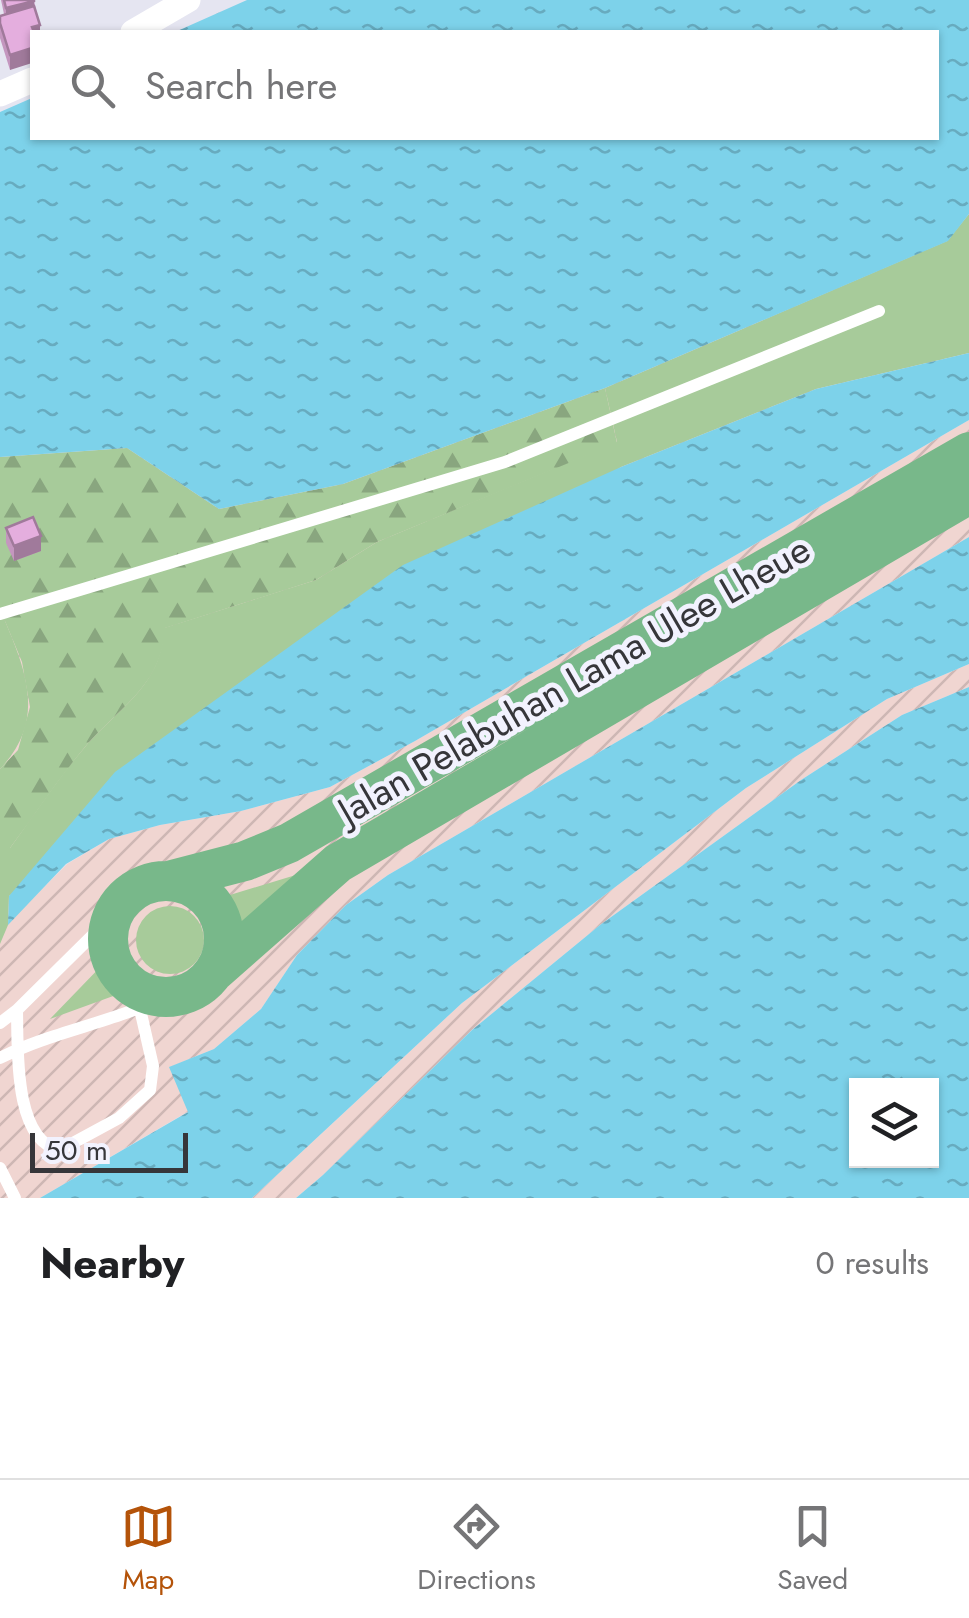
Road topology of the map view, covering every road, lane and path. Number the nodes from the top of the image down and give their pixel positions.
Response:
1 (188, 0) edge
2 (136, 30) edge
3 (30, 81) edge
4 (0, 94) edge
5 (879, 311) dead end
6 (969, 452) edge
7 (969, 494) edge
8 (0, 614) edge
9 (168, 880) junction
10 (112, 916) junction
11 (213, 973) junction
12 (152, 1003) junction
13 (18, 1010) junction
14 (0, 1023) edge
15 (18, 1049) junction
16 (0, 1058) edge
17 (0, 1168) edge
18 (15, 1198) edge

1 - 2 street
3 - 4 street
5 - 8 lane
6 - 9 highway, Jalan Pelabuhan Lama Ulee Lheue
7 - 11 highway, Jalan Pelabuhan Lama Ulee Lheue
9 - 10 highway
9 - 11 highway
10 - 12 highway
10 - 13 lane
11 - 12 highway
12 - 15 lane
12 - 15 lane
13 - 14 lane
13 - 15 lane
15 - 16 lane
17 - 18 lane

